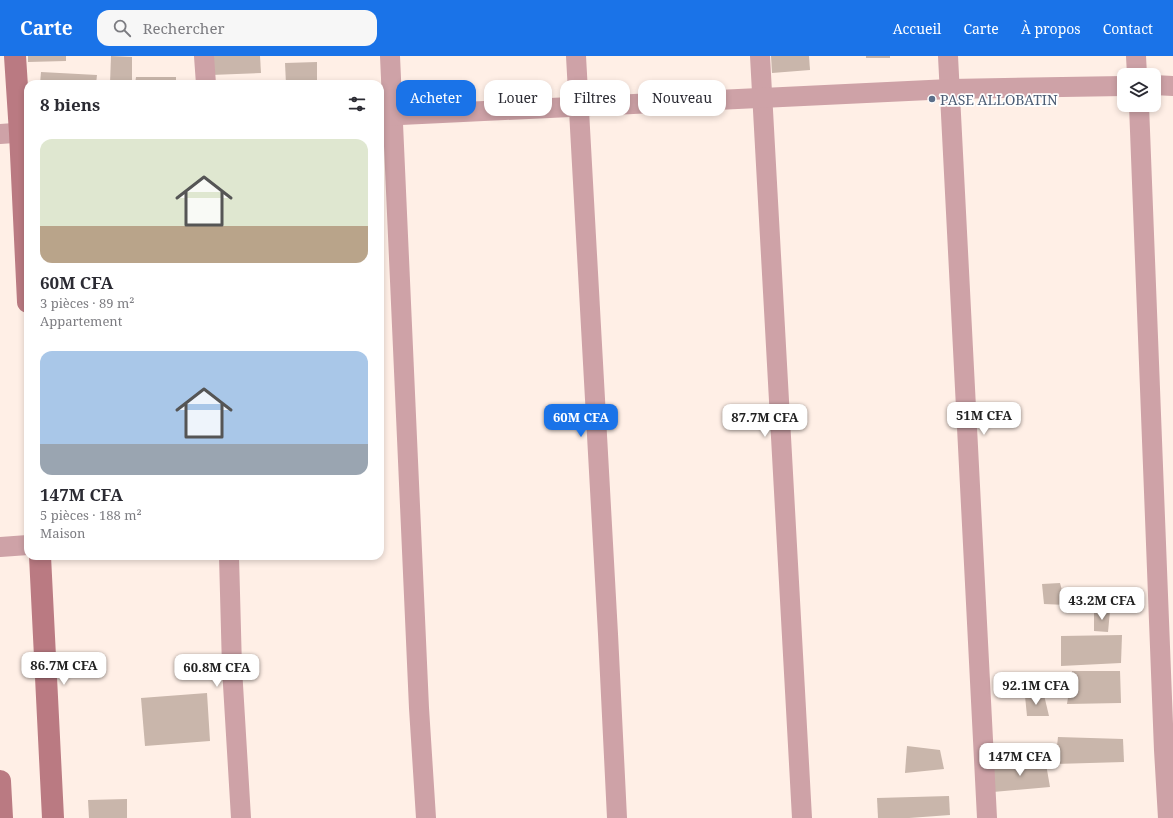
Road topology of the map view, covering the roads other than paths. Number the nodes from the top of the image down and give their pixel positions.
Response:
1 (15, 56) edge
2 (204, 56) edge
3 (390, 56) edge
4 (576, 56) edge
5 (760, 56) edge
6 (948, 56) edge
7 (1136, 56) edge
8 (1137, 68) edge
9 (206, 80) edge
10 (577, 80) edge
11 (1117, 86) edge
12 (1161, 86) edge
13 (1173, 86) edge
14 (950, 89) junction
15 (762, 98) junction
16 (630, 104) edge
17 (560, 108) edge
18 (1139, 112) edge
19 (387, 116) edge
20 (579, 116) edge
21 (16, 133) edge
22 (24, 246) edge
23 (24, 545) edge
24 (0, 547) edge
25 (40, 560) edge
26 (229, 560) edge
27 (0, 781) edge
28 (2, 818) edge
29 (53, 818) edge
30 (241, 818) edge
31 (426, 818) edge
32 (617, 818) edge
33 (802, 818) edge
34 (987, 818) edge
35 (1168, 818) edge

1 - 21 main road
2 - 9 street
3 - 19 street
4 - 10 street
5 - 15 street
6 - 14 street
7 - 8 street
11 - 14 street
12 - 13 street
14 - 15 street
14 - 34 street
15 - 16 street
15 - 33 street
17 - 19 street
18 - 35 street
19 - 31 street
20 - 32 street
21 - 22 main road
23 - 24 street
25 - 29 main road
26 - 30 street
27 - 28 main road

